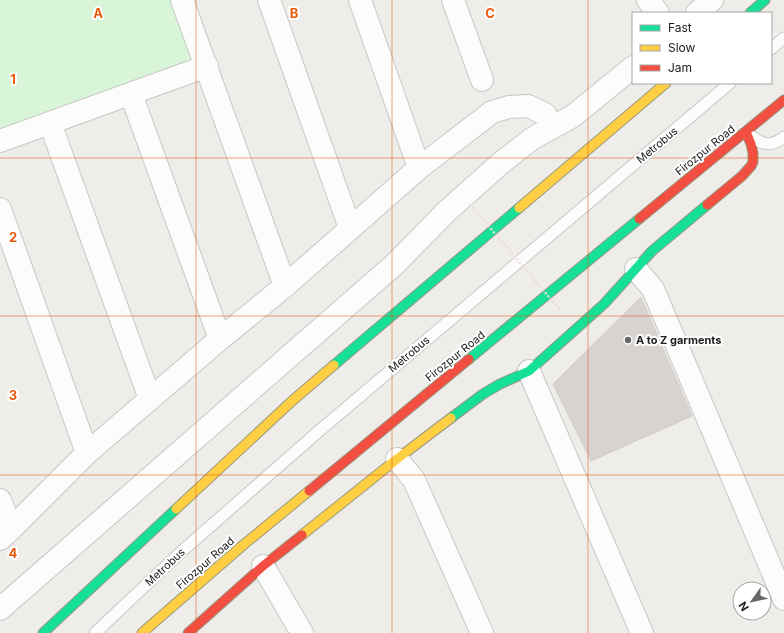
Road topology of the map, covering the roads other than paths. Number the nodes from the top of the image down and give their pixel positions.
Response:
1 (182, 0) edge
2 (269, 0) edge
3 (360, 0) edge
4 (453, 0) edge
5 (648, 0) edge
6 (712, 0) edge
7 (765, 0) edge
8 (657, 12) edge
9 (698, 12) edge
10 (751, 12) edge
11 (784, 38) edge
12 (772, 48) edge
13 (207, 66) junction
14 (632, 68) edge
15 (482, 80) dead end
16 (665, 84) edge
17 (729, 84) edge
18 (131, 94) junction
19 (784, 100) edge
20 (50, 123) junction
21 (552, 127) junction
22 (746, 132) junction
23 (784, 137) edge
24 (0, 141) edge
25 (419, 168) junction
26 (0, 209) edge
27 (350, 228) junction
28 (636, 269) junction
29 (285, 286) junction
30 (220, 339) junction
31 (530, 371) junction
32 (150, 399) junction
33 (87, 453) junction
34 (397, 459) junction
35 (0, 500) edge
36 (5, 534) edge
37 (263, 566) junction
38 (784, 600) edge
39 (0, 609) edge
40 (43, 633) edge
41 (95, 633) edge
42 (142, 633) edge
43 (188, 633) edge
44 (302, 633) edge
45 (482, 633) edge
46 (642, 633) edge

1 - 13 street
2 - 27 street
3 - 25 street
4 - 15 street
5 - 8 street
6 - 9 street
7 - 10 main road
11 - 12 lane
13 - 18 street
13 - 29 street
14 - 21 street
16 - 40 main road
17 - 41 lane, Metrobus
18 - 20 street
18 - 30 street
19 - 22 main road, Firozpur Road
20 - 24 street
20 - 32 street
21 - 25 street
21 - 39 street
22 - 23 lane
22 - 28 main road
22 - 42 main road, Firozpur Road
25 - 27 street
26 - 33 street
27 - 29 street
28 - 31 main road
28 - 38 street
29 - 30 street
30 - 32 street
31 - 34 main road
31 - 46 street
32 - 33 street
33 - 36 street
34 - 37 main road
34 - 45 street
35 - 36 street
37 - 43 main road
37 - 44 street

